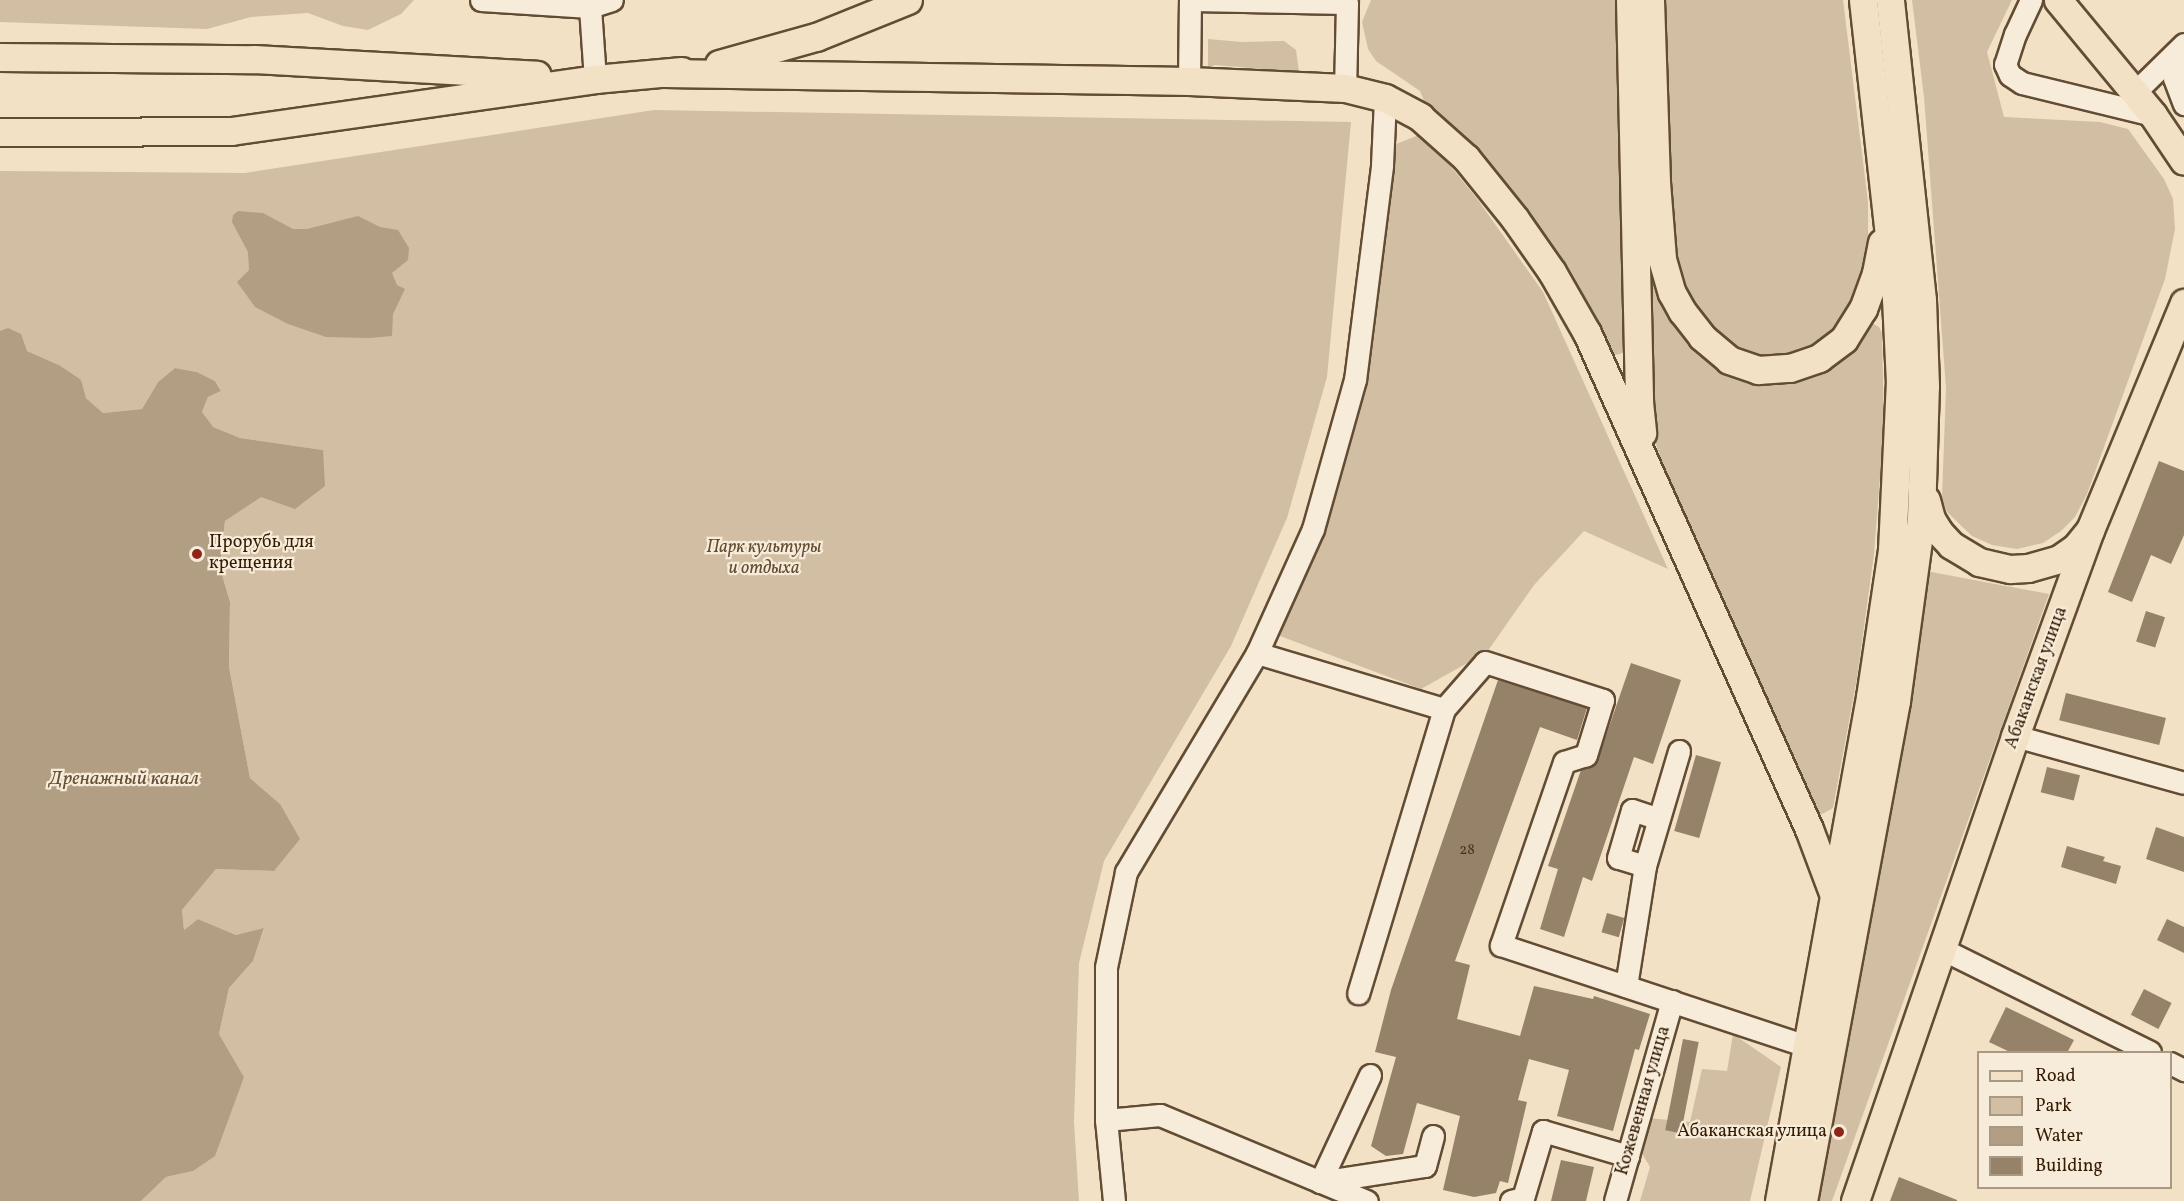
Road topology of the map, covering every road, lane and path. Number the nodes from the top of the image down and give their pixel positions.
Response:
1 (481, 0) edge
2 (612, 0) edge
3 (908, 0) edge
4 (1190, 0) edge
5 (1630, 0) edge
6 (1650, 0) edge
7 (1863, 0) edge
8 (1890, 0) edge
9 (2031, 0) edge
10 (2058, 0) edge
11 (1279, 1) edge
12 (1348, 1) edge
13 (590, 7) junction
14 (2184, 44) edge
15 (0, 57) edge
16 (664, 73) junction
17 (595, 79) junction
18 (1189, 81) junction
19 (1345, 88) junction
20 (2134, 93) junction
21 (1385, 98) junction
22 (2184, 104) edge
23 (2153, 115) junction
24 (0, 132) edge
25 (2184, 161) edge
26 (1885, 191) junction
27 (2184, 303) edge
28 (1654, 478) junction
29 (1923, 481) junction
30 (2090, 530) junction
31 (1257, 653) junction
32 (1444, 710) junction
33 (2015, 736) junction
34 (1679, 751) dead end
35 (2184, 783) edge
36 (1659, 819) junction
37 (1645, 866) junction
38 (1833, 893) junction
39 (1942, 949) junction
40 (1626, 986) junction
41 (1358, 993) dead end
42 (1672, 1001) junction
43 (1807, 1046) junction
44 (2146, 1051) edge
45 (1370, 1075) dead end
46 (1106, 1120) junction
47 (1433, 1136) dead end
48 (1628, 1156) junction
49 (1320, 1182) junction
50 (1114, 1201) edge
51 (1367, 1201) edge
52 (1511, 1201) edge
53 (1615, 1201) edge
54 (1779, 1201) edge
55 (1803, 1201) edge
56 (1855, 1201) edge

1 - 13 street
2 - 13 street
3 - 16 main road
4 - 11 street
4 - 18 street
5 - 28 main road
6 - 26 main road
7 - 26 main road
8 - 29 main road
9 - 23 street
10 - 20 main road
11 - 12 street
12 - 19 street
13 - 17 street
14 - 20 street
14 - 22 street
15 - 17 main road
16 - 17 main road
16 - 18 main road
17 - 24 main road
18 - 19 main road
19 - 21 main road
20 - 23 main road
21 - 28 main road
21 - 31 street
23 - 25 main road
26 - 38 main road
27 - 30 main road, Абаканская улица
28 - 38 main road
29 - 30 main road
29 - 55 main road
30 - 33 main road, Абаканская улица
31 - 32 street
31 - 46 street
32 - 40 street
32 - 41 street
33 - 35 street
33 - 39 main road, Абаканская улица
34 - 36 street
36 - 37 street
36 - 37 street
37 - 40 street
38 - 43 main road
39 - 44 street
39 - 56 main road, Абаканская улица
40 - 42 street
42 - 43 street
42 - 48 street, Кожевенная улица
43 - 54 main road
45 - 49 street
46 - 49 street
46 - 50 street
47 - 49 street
48 - 52 street
48 - 53 street, Кожевенная улица
49 - 51 street

